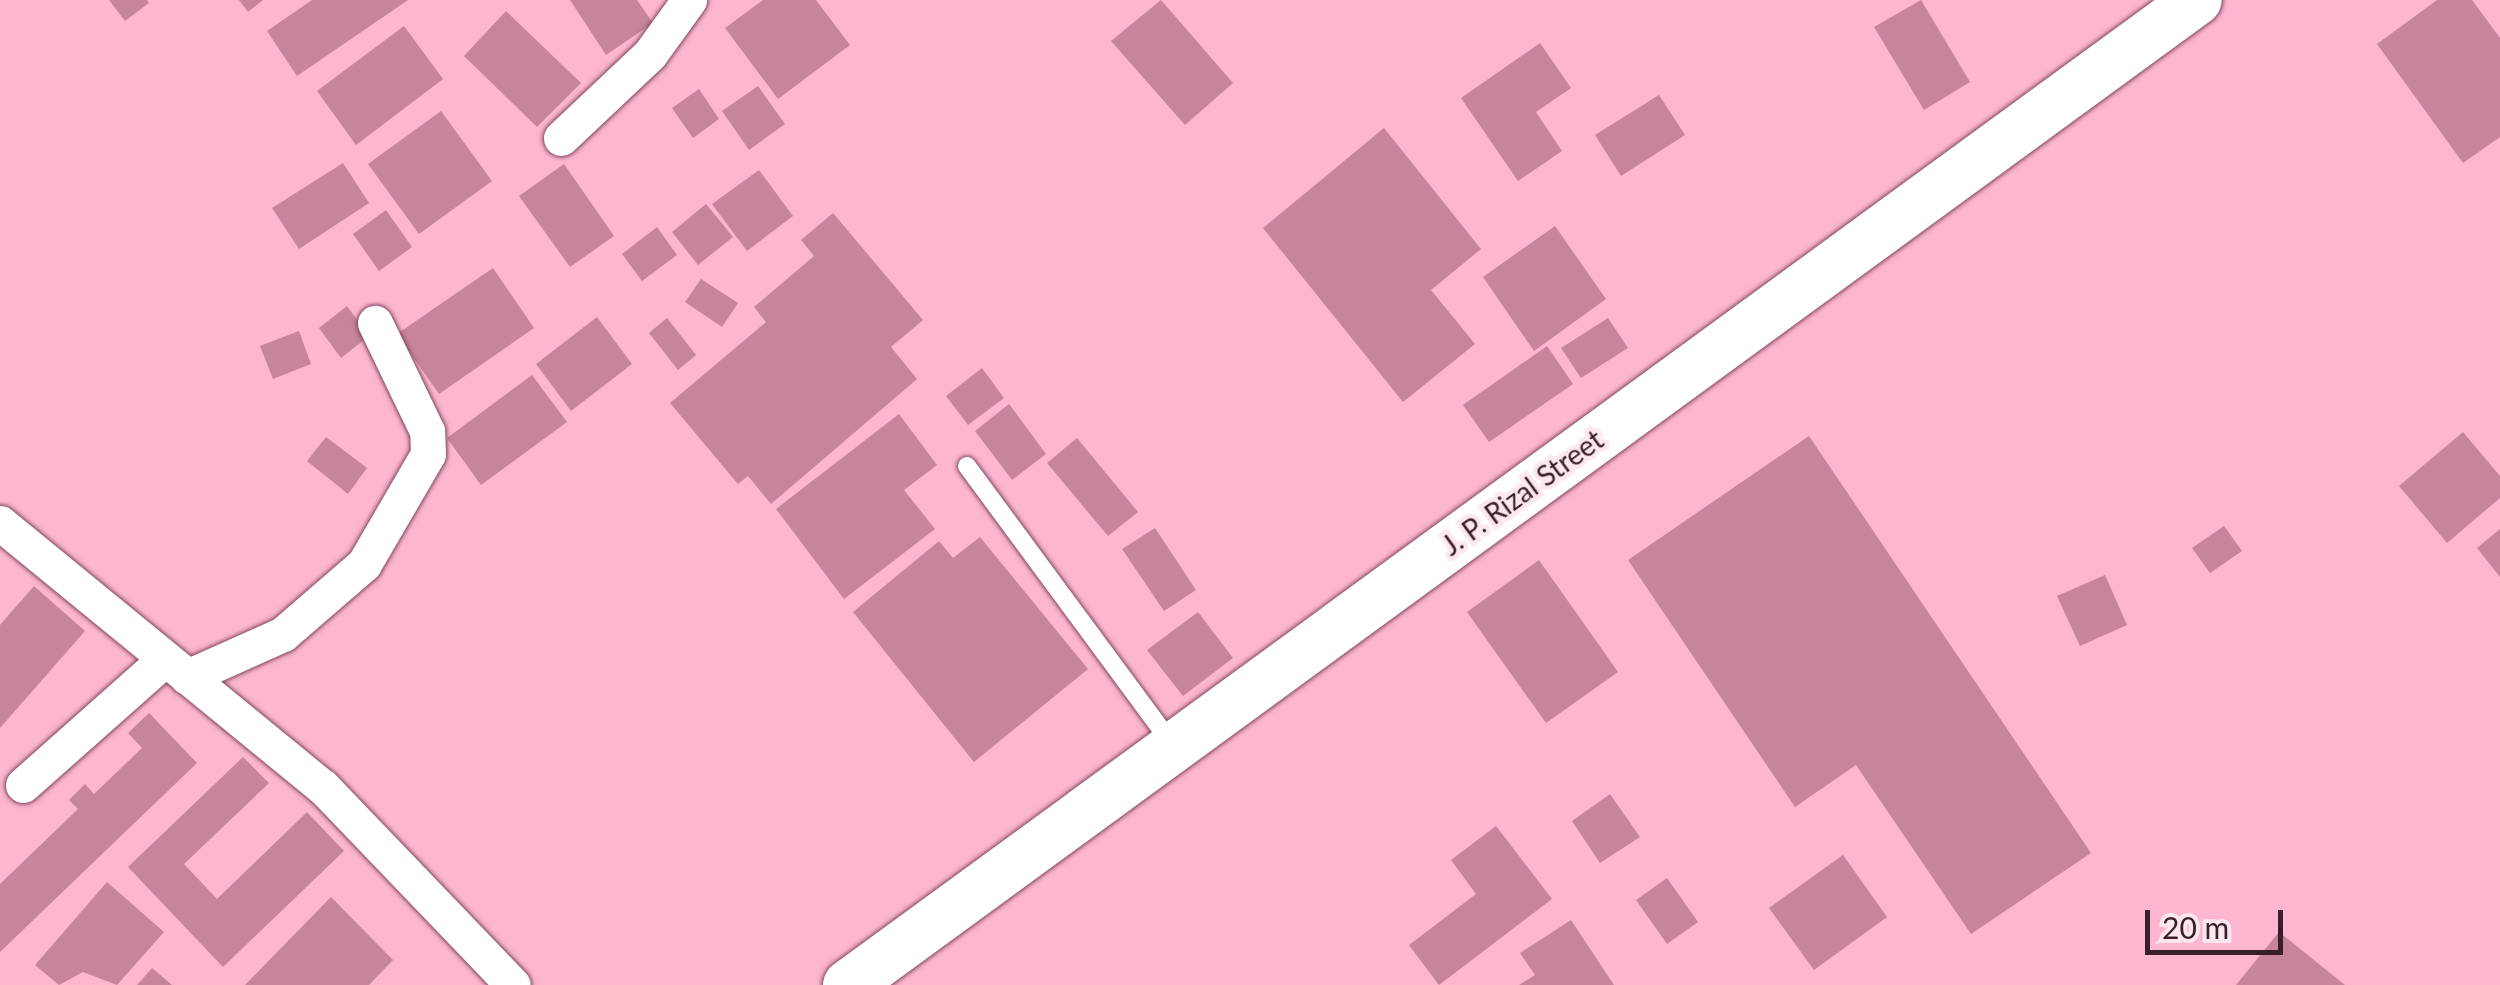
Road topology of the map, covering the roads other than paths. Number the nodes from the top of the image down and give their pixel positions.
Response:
1 (688, 0) edge
2 (2197, 0) edge
3 (561, 138) dead end
4 (374, 323) dead end
5 (967, 466) dead end
6 (0, 524) edge
7 (176, 668) junction
8 (1174, 746) junction
9 (23, 784) dead end
10 (513, 985) edge
11 (848, 985) edge

1 - 3 street
2 - 8 street, J. P. Rizal Street
4 - 7 street
5 - 8 lane
6 - 7 street
7 - 9 street
7 - 10 street
8 - 11 street, J. P. Rizal Street

